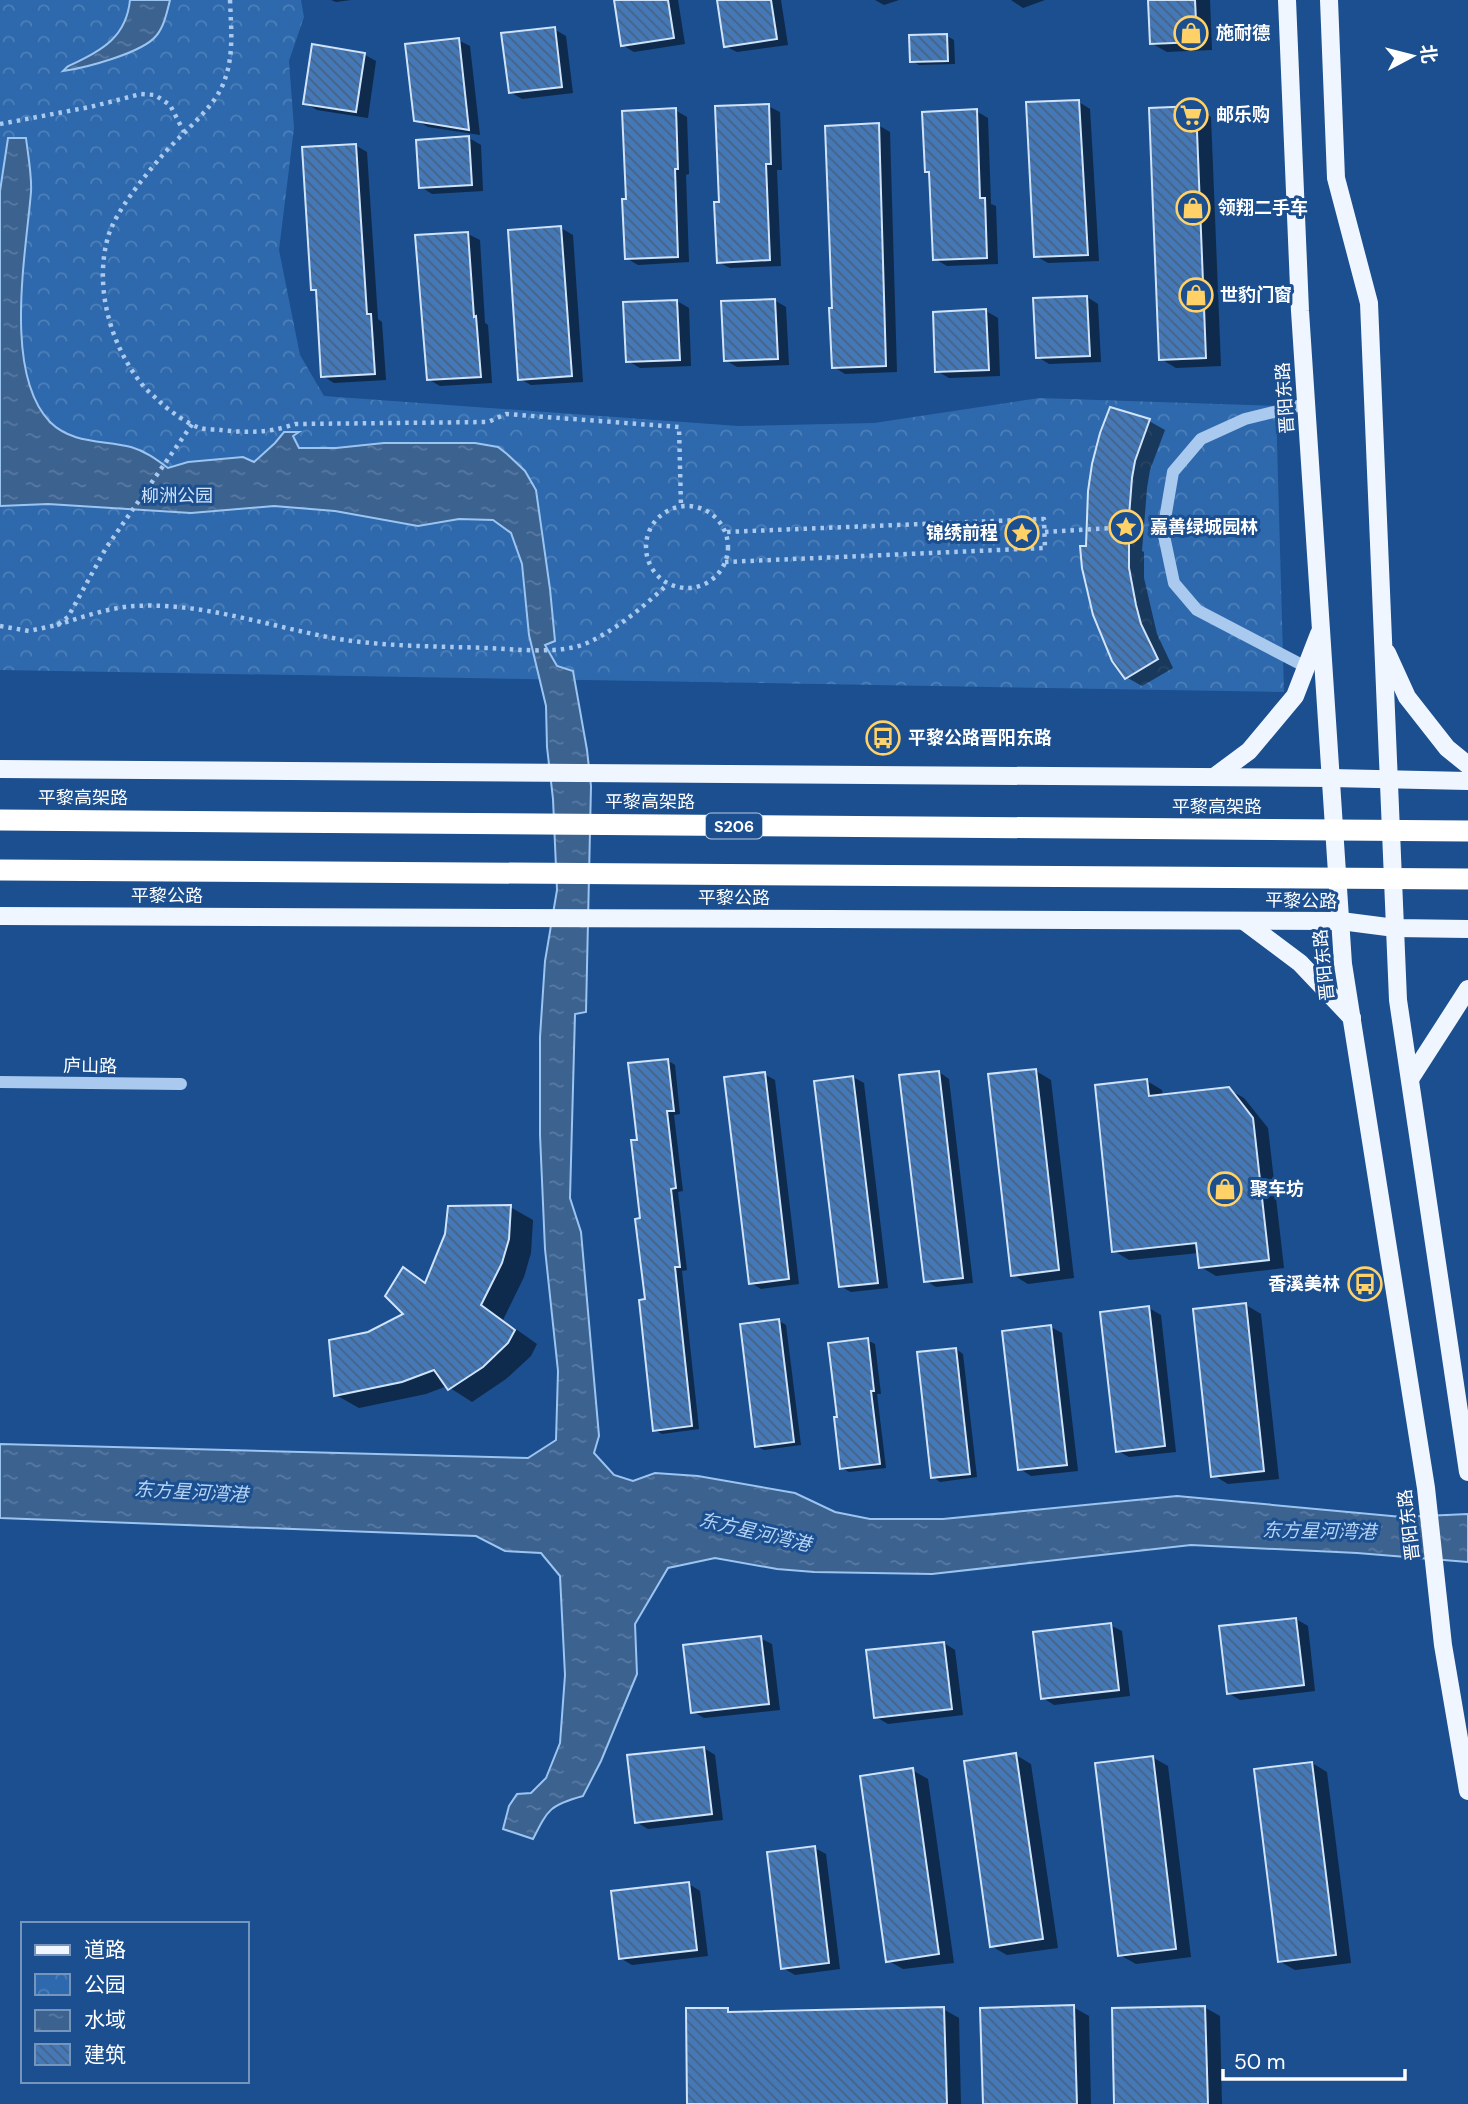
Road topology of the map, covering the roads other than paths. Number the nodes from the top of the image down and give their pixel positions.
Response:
1 (1286, 0) edge
2 (1329, 0) edge
3 (1306, 404) junction
4 (1321, 627) junction
5 (1383, 644) junction
6 (1306, 667) junction
7 (1468, 765) edge
8 (0, 769) edge
9 (1214, 777) junction
10 (1331, 778) junction
11 (1389, 781) junction
12 (1468, 782) edge
13 (0, 820) edge
14 (1468, 831) edge
15 (0, 870) edge
16 (1468, 879) edge
17 (0, 916) edge
18 (1244, 921) junction
19 (1341, 921) junction
20 (1395, 928) junction
21 (1468, 929) edge
22 (1468, 989) edge
23 (1352, 1018) junction
24 (1410, 1079) junction
25 (0, 1082) edge
26 (181, 1084) dead end
27 (1468, 1472) edge
28 (1468, 1791) edge

1 - 3 main road, 晋阳东路
2 - 5 main road
3 - 4 main road, 晋阳东路
3 - 6 street
4 - 6 main road
4 - 10 main road, 晋阳东路
5 - 7 main road
5 - 11 main road
6 - 9 main road
8 - 9 main road
9 - 10 main road
10 - 11 main road
10 - 19 main road, 晋阳东路
11 - 12 main road
11 - 20 main road
13 - 14 highway, 平黎高架路 / S206
15 - 16 highway
17 - 18 main road, 平黎公路
18 - 19 main road, 平黎公路
18 - 23 main road
19 - 20 main road, 平黎公路
19 - 23 main road, 晋阳东路
20 - 21 main road, 平黎公路
20 - 24 main road
22 - 24 main road
23 - 28 main road, 晋阳东路
24 - 27 main road
25 - 26 street, 庐山路

